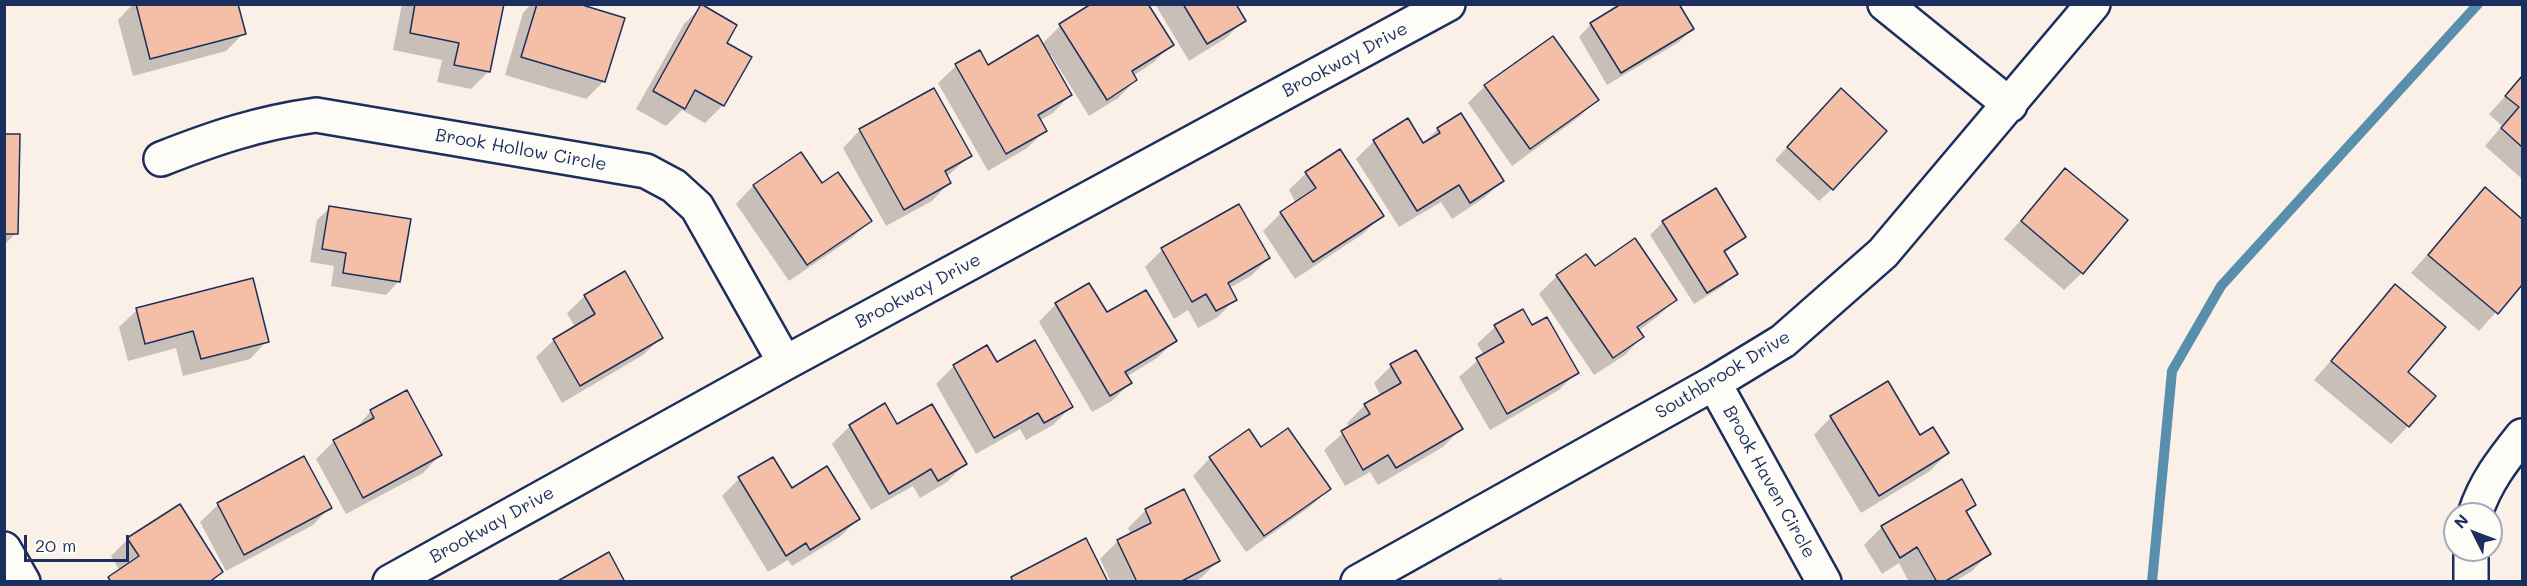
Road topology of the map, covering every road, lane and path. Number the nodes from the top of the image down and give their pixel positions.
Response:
1 (1448, 4) edge
2 (1885, 4) edge
3 (2093, 4) edge
4 (2010, 105) junction
5 (161, 159) dead end
6 (785, 363) junction
7 (1714, 383) junction
8 (2523, 436) edge
9 (2480, 502) edge
10 (2471, 562) edge
11 (390, 582) edge
12 (1358, 582) edge
13 (1824, 582) edge
14 (2471, 582) edge

1 - 6 street, Brookway Drive
2 - 4 street
3 - 4 street, Southbrook Drive
4 - 7 street, Southbrook Drive
5 - 6 street, Brook Hollow Circle
6 - 11 street, Brookway Drive
7 - 12 street, Southbrook Drive
7 - 13 street, Brook Haven Circle
8 - 9 street
10 - 14 street

